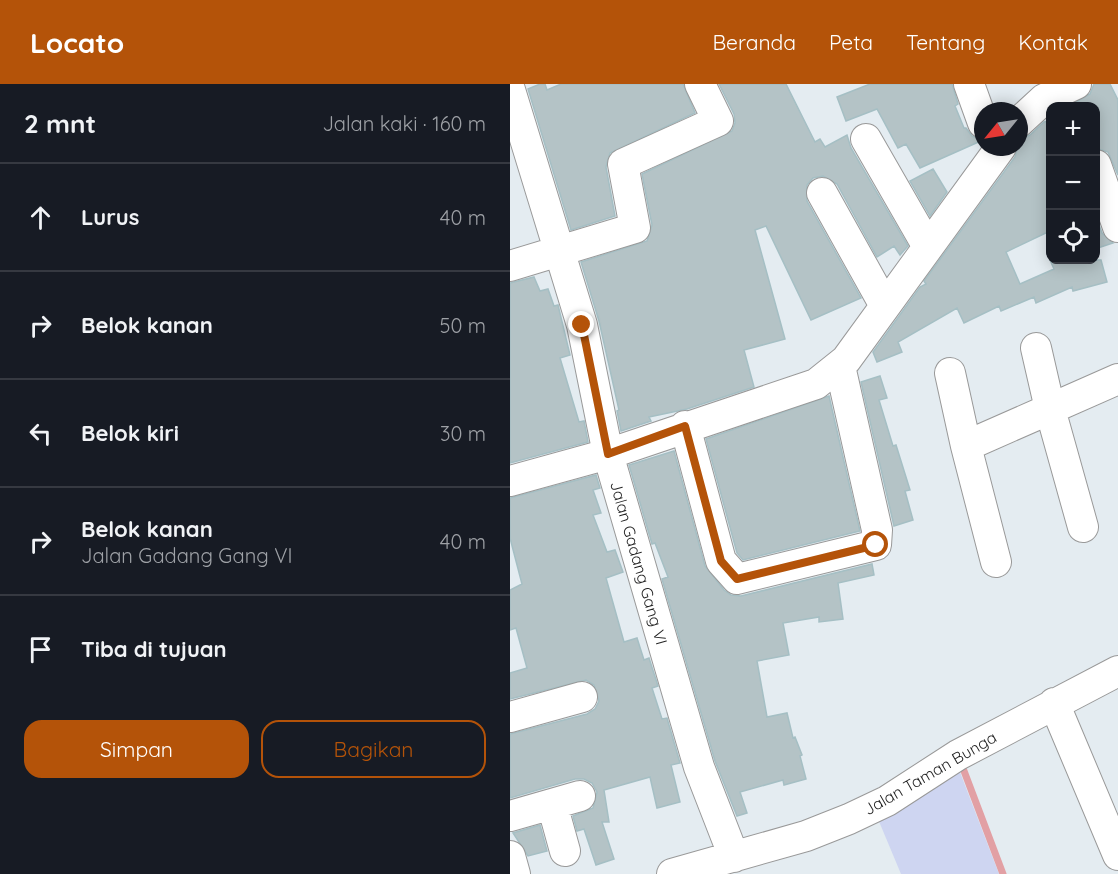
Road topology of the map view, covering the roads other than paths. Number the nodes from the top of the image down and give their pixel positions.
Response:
1 (700, 84) edge
2 (969, 84) edge
3 (510, 90) edge
4 (1072, 93) edge
5 (975, 102) edge
6 (1028, 114) edge
7 (866, 139) dead end
8 (991, 156) edge
9 (1100, 178) edge
10 (822, 193) dead end
11 (1118, 226) edge
12 (928, 247) junction
13 (561, 252) junction
14 (510, 266) edge
15 (885, 306) junction
16 (1036, 348) dead end
17 (840, 366) junction
18 (951, 373) dead end
19 (1118, 380) edge
20 (1050, 409) junction
21 (685, 426) junction
22 (966, 446) junction
23 (608, 454) junction
24 (510, 482) edge
25 (1083, 527) dead end
26 (996, 562) dead end
27 (1118, 671) edge
28 (582, 697) dead end
29 (1054, 703) junction
30 (510, 717) edge
31 (510, 816) edge
32 (565, 851) dead end
33 (1118, 855) edge
34 (510, 856) edge
35 (734, 857) junction
36 (675, 873) edge
37 (515, 874) edge

1 - 13 street
2 - 5 street
3 - 13 street, Jalan Gadang Gang VI
4 - 6 street
7 - 12 street
8 - 12 street
9 - 11 street
10 - 15 street
12 - 15 street
13 - 14 street
13 - 23 street, Jalan Gadang Gang VI
15 - 17 street
16 - 20 street
17 - 21 street
17 - 21 street
18 - 22 street
19 - 20 street
20 - 22 street
20 - 25 street
21 - 23 street
22 - 26 street
23 - 24 street
23 - 35 street, Jalan Gadang Gang VI
27 - 29 street, Jalan Taman Bunga
28 - 30 street
29 - 33 street
29 - 35 street, Jalan Taman Bunga
31 - 32 street
34 - 37 street
35 - 36 street, Jalan Taman Bunga

